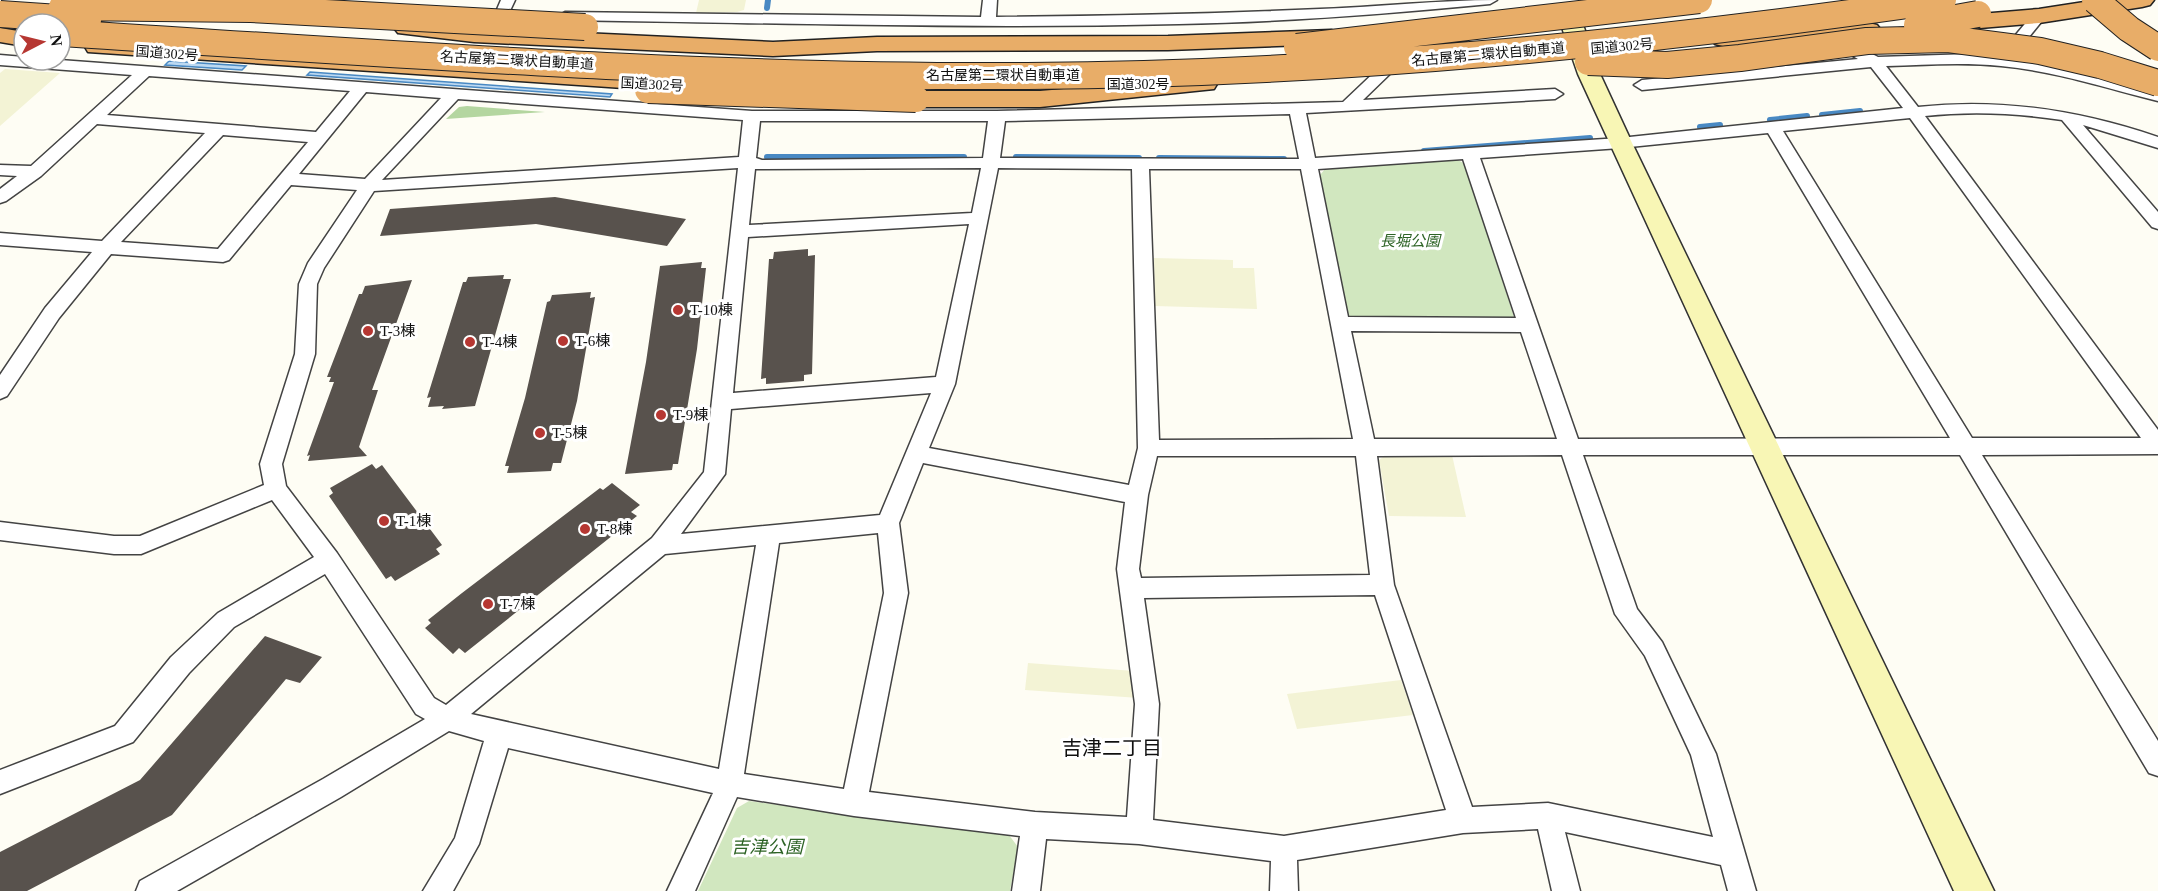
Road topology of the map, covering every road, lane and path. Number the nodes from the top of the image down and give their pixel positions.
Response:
1 (215, 0) edge
2 (269, 0) edge
3 (624, 0) edge
4 (756, 0) edge
5 (990, 0) edge
6 (1277, 0) edge
7 (1490, 0) edge
8 (1652, 0) edge
9 (1699, 0) edge
10 (1844, 0) edge
11 (1943, 0) edge
12 (2062, 0) edge
13 (2095, 0) edge
14 (2142, 0) edge
15 (384, 4) edge
16 (0, 6) edge
17 (505, 7) edge
18 (1566, 8) edge
19 (173, 11) junction
20 (1360, 12) junction
21 (0, 14) edge
22 (1281, 16) junction
23 (2038, 16) junction
24 (617, 18) junction
25 (752, 20) junction
26 (845, 21) junction
27 (988, 22) junction
28 (1400, 33) junction
29 (72, 34) edge
30 (1825, 34) junction
31 (877, 44) junction
32 (72, 46) edge
33 (72, 46) edge
34 (2158, 48) edge
35 (1251, 52) junction
36 (1586, 56) junction
37 (0, 60) edge
38 (145, 61) junction
39 (2002, 61) junction
40 (1875, 62) junction
41 (1387, 69) junction
42 (1023, 76) junction
43 (612, 82) junction
44 (2158, 83) edge
45 (1642, 85) dead end
46 (362, 87) junction
47 (906, 92) junction
48 (1555, 94) dead end
49 (453, 95) junction
50 (2158, 96) edge
51 (1346, 107) junction
52 (646, 108) junction
53 (1297, 109) junction
54 (1913, 111) junction
55 (851, 115) junction
56 (752, 116) junction
57 (997, 116) junction
58 (2067, 116) junction
59 (94, 120) junction
60 (1772, 126) junction
61 (218, 130) junction
62 (321, 138) junction
63 (1620, 143) junction
64 (2158, 143) edge
65 (1470, 154) junction
66 (747, 162) junction
67 (991, 163) junction
68 (1309, 164) junction
69 (1140, 165) junction
70 (0, 170) edge
71 (35, 172) junction
72 (287, 179) junction
73 (369, 185) junction
74 (0, 197) edge
75 (980, 218) junction
76 (2158, 223) edge
77 (740, 232) junction
78 (0, 239) edge
79 (106, 246) junction
80 (1341, 324) junction
81 (1529, 325) junction
82 (945, 384) junction
83 (0, 391) edge
84 (722, 402) junction
85 (1762, 445) junction
86 (1570, 446) junction
87 (2158, 446) edge
88 (1149, 447) junction
89 (1365, 447) junction
90 (1965, 447) junction
91 (917, 454) junction
92 (276, 489) junction
93 (1137, 495) junction
94 (888, 523) junction
95 (0, 531) edge
96 (769, 535) junction
97 (660, 545) junction
98 (329, 560) junction
99 (1383, 585) junction
100 (1131, 588) junction
101 (447, 719) junction
102 (499, 734) junction
103 (2158, 764) edge
104 (0, 782) edge
105 (730, 784) junction
106 (854, 803) junction
107 (1548, 816) junction
108 (1463, 820) junction
109 (1035, 825) junction
110 (1139, 831) junction
111 (1284, 849) junction
112 (1733, 854) junction
113 (150, 891) edge
114 (437, 891) edge
115 (681, 891) edge
116 (1026, 891) edge
117 (1284, 891) edge
118 (1566, 891) edge
119 (1742, 891) edge
120 (1974, 891) edge

1 - 19 street
2 - 15 street
3 - 24 street
4 - 25 street
5 - 27 street
6 - 22 street
7 - 20 street
8 - 18 highway
9 - 35 highway, bridge
10 - 35 highway, 名古屋第二環状自動車道, bridge
11 - 42 highway, 名古屋第二環状自動車道, bridge
12 - 36 highway, bridge
13 - 34 highway, bridge
14 - 23 highway, 国道302号
15 - 17 street
16 - 19 highway
16 - 31 highway, bridge
17 - 24 street
18 - 28 highway
18 - 36 street
19 - 31 highway
20 - 22 street
20 - 28 street
21 - 35 highway, 名古屋第二環状自動車道, bridge
22 - 27 street
23 - 30 highway, 国道302号
23 - 39 street
24 - 25 street
25 - 26 street
26 - 27 street
26 - 31 street
28 - 31 highway
29 - 42 highway, 名古屋第二環状自動車道, bridge
30 - 36 highway, 国道302号
30 - 40 street
32 - 38 highway, 国道302号
33 - 47 highway, bridge
36 - 41 highway, 国道302号
36 - 42 highway, bridge
36 - 44 highway, bridge
36 - 63 street
37 - 38 street
38 - 43 highway, 国道302号
38 - 46 street
38 - 59 street
39 - 40 street
39 - 50 street
40 - 45 street
40 - 54 street
41 - 47 highway, 国道302号
41 - 51 street
43 - 47 highway, 国道302号
43 - 52 street
46 - 49 street
46 - 62 street
47 - 55 street
48 - 51 street
49 - 52 street
49 - 73 street
51 - 53 street
52 - 56 street
53 - 57 street
53 - 68 street
54 - 58 street
54 - 60 street
54 - 87 street
55 - 56 street
55 - 57 street
56 - 66 street
57 - 67 street
58 - 64 street
58 - 76 street
59 - 61 street
59 - 71 street
60 - 63 street
60 - 90 street
61 - 62 street
61 - 79 street
62 - 72 street
63 - 65 street
63 - 85 street
65 - 68 street
65 - 81 street
66 - 67 street
66 - 73 street
66 - 77 street
67 - 69 street
67 - 75 street
68 - 69 street
68 - 80 street
69 - 88 street
70 - 71 street
71 - 74 street
72 - 73 street
72 - 79 street
73 - 92 street
75 - 77 street
75 - 82 street
77 - 84 street
78 - 79 street
79 - 83 street
80 - 81 street
80 - 89 street
81 - 86 street
82 - 84 street
82 - 91 street
84 - 97 street
85 - 86 street
85 - 90 street
85 - 120 street
86 - 89 street
86 - 112 street
87 - 90 street
88 - 89 street
88 - 93 street
89 - 99 street
90 - 103 street
91 - 93 street
91 - 94 street
92 - 95 street
92 - 98 street
93 - 100 street
94 - 96 street
94 - 106 street
96 - 97 street
96 - 105 street
97 - 101 street
98 - 101 street
98 - 104 street
99 - 100 street
99 - 108 street
100 - 110 street
101 - 102 street
101 - 113 street
102 - 105 street
102 - 114 street
105 - 106 street
105 - 115 street
106 - 109 street
107 - 108 street
107 - 112 street
107 - 118 street
108 - 111 street
109 - 110 street
109 - 116 street
110 - 111 street
111 - 117 street
112 - 119 street

